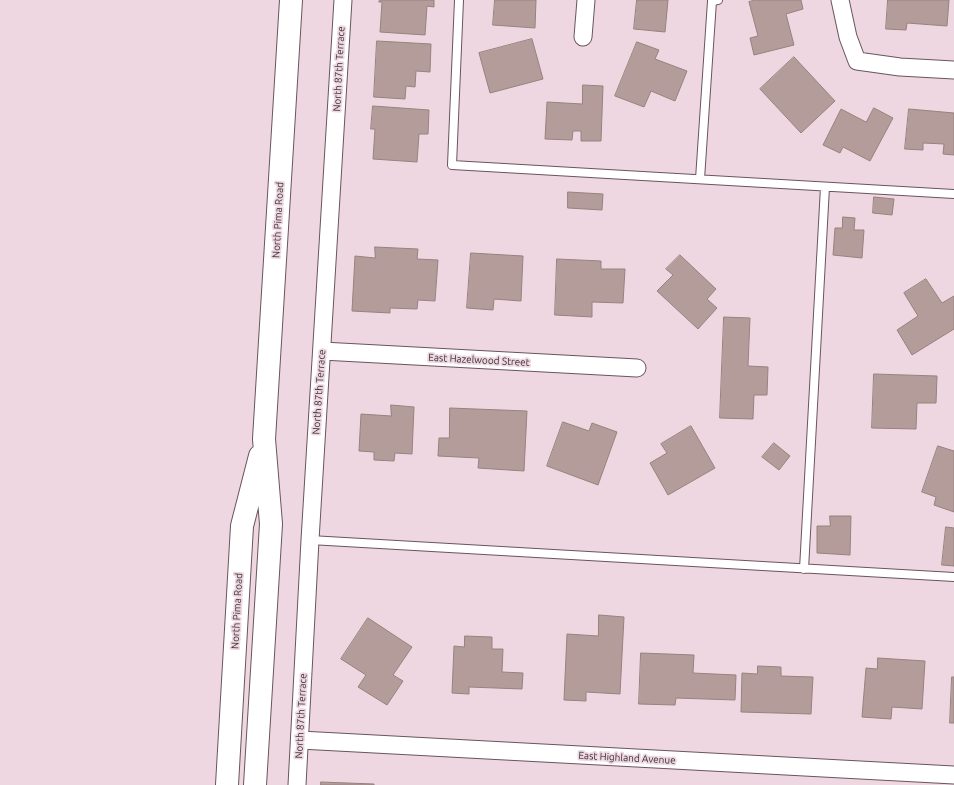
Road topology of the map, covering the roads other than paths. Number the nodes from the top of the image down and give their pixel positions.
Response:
1 (291, 0) edge
2 (343, 0) edge
3 (459, 0) edge
4 (586, 0) edge
5 (718, 0) edge
6 (840, 0) edge
7 (583, 36) dead end
8 (954, 70) edge
9 (700, 179) junction
10 (825, 187) junction
11 (954, 194) edge
12 (322, 351) junction
13 (637, 368) dead end
14 (264, 439) junction
15 (310, 540) junction
16 (804, 569) junction
17 (954, 577) edge
18 (300, 740) junction
19 (954, 775) edge
20 (227, 785) edge
21 (255, 785) edge
22 (297, 785) edge

1 - 14 main road, North Pima Road
2 - 12 street, North 87th Terrace
3 - 9 lane
4 - 7 street
5 - 9 lane
6 - 8 street
9 - 10 lane
10 - 11 lane
10 - 16 lane
12 - 13 street, East Hazelwood Street
12 - 15 street, North 87th Terrace
14 - 20 main road, North Pima Road
14 - 21 main road, North Pima Road
15 - 16 lane
15 - 18 street, North 87th Terrace
16 - 17 lane
18 - 19 street, East Highland Avenue
18 - 22 street, North 87th Terrace

